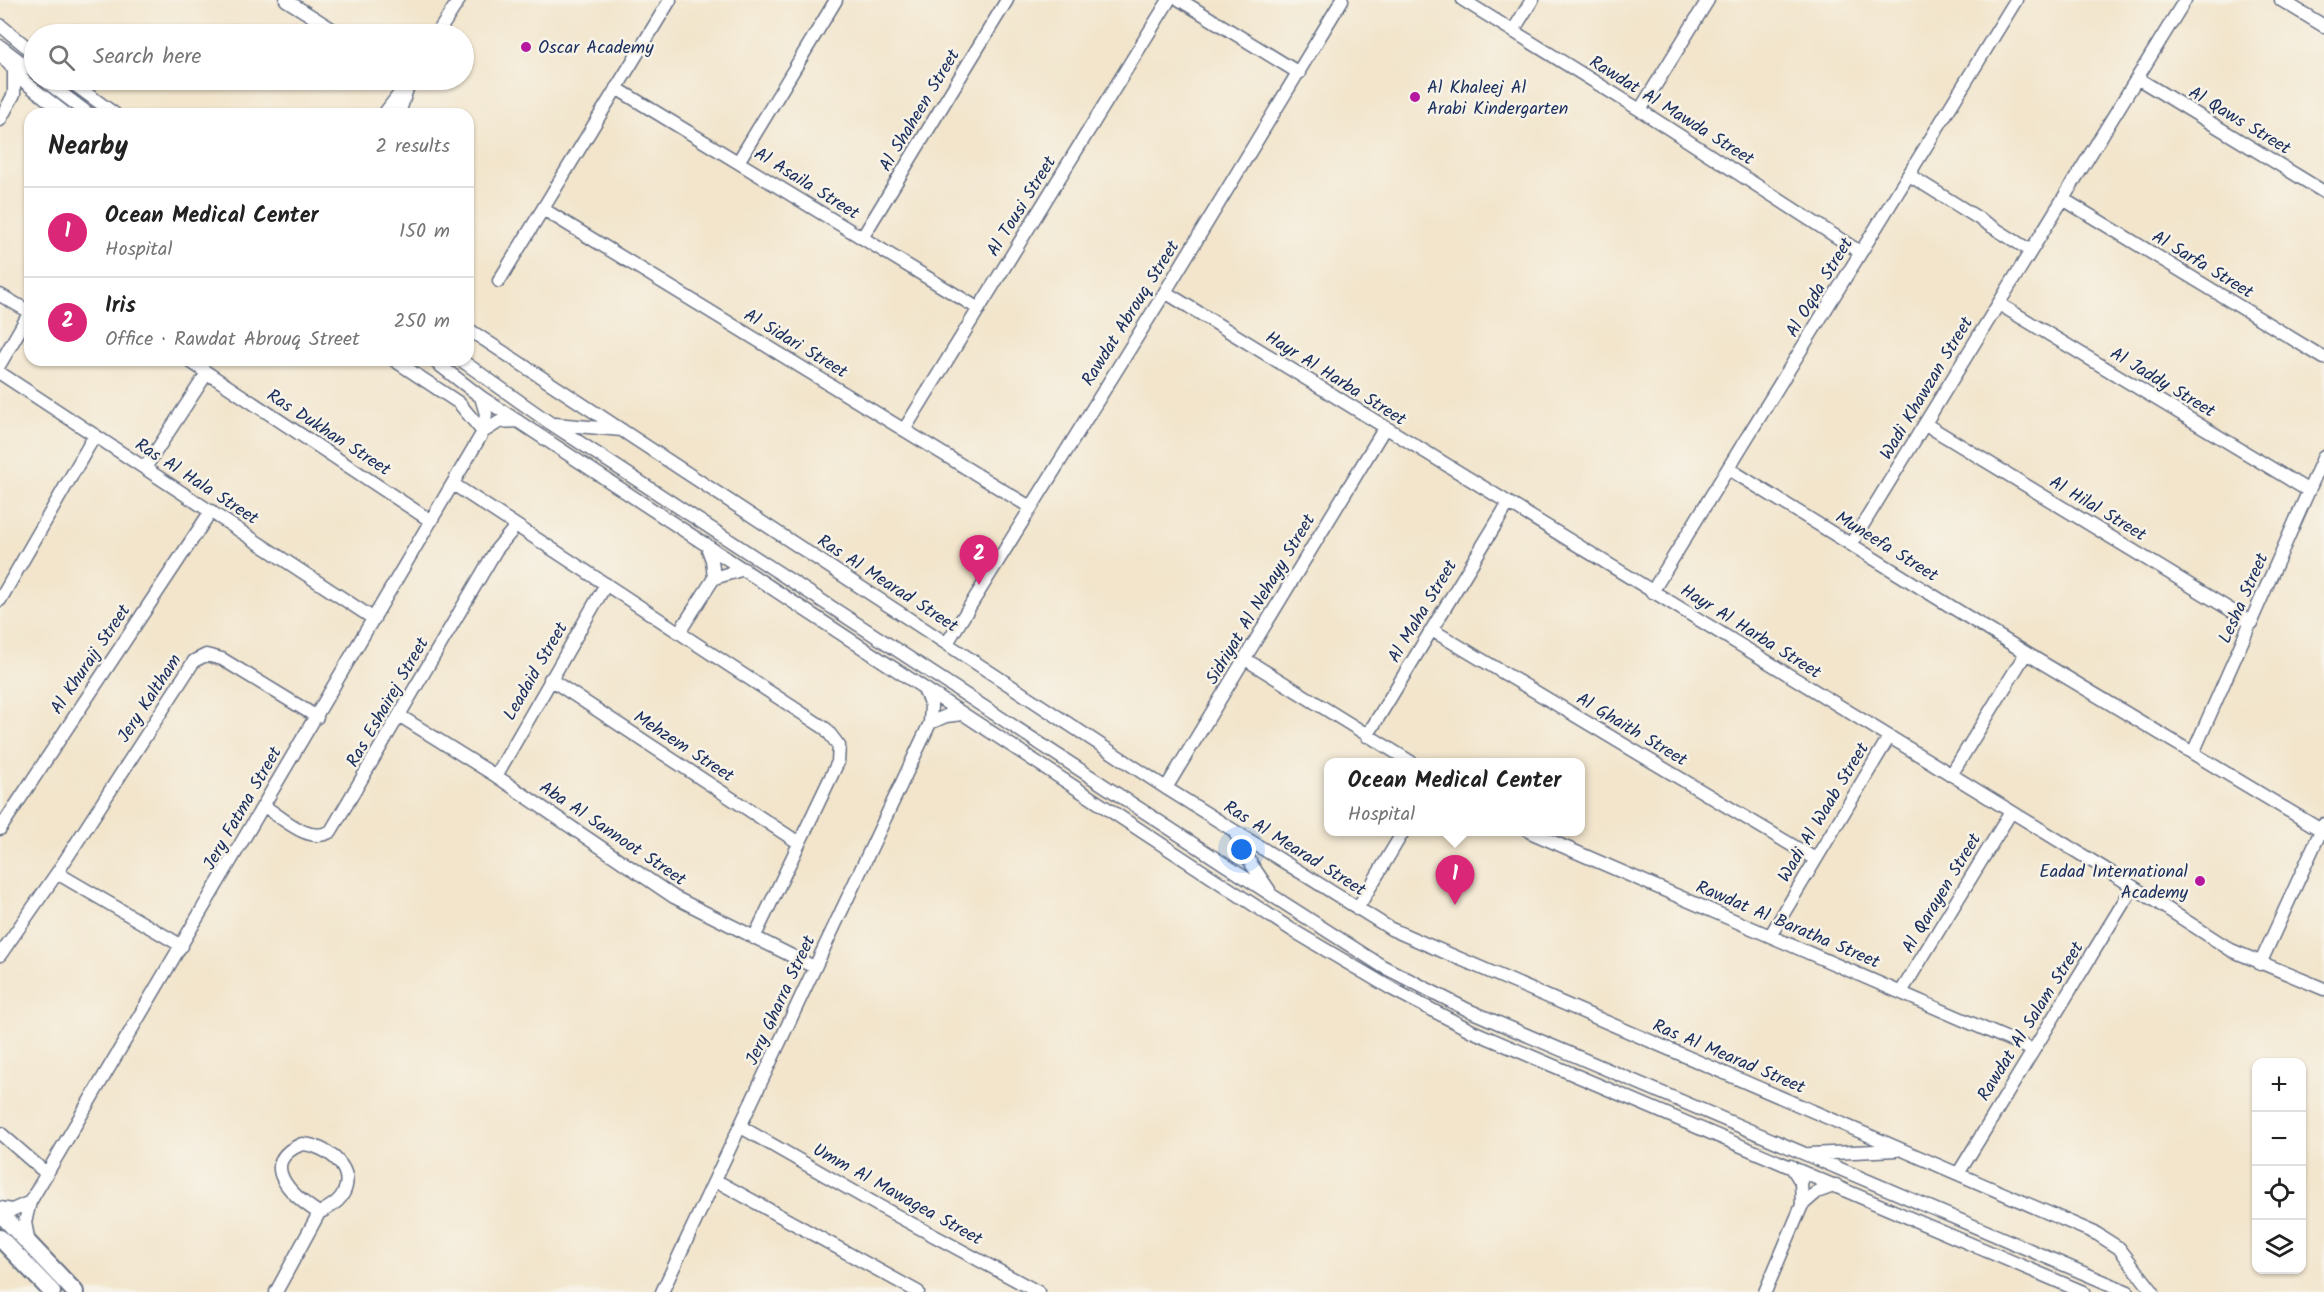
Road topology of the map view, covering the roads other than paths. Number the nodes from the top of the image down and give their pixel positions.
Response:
1 (286, 0) edge
2 (459, 0) edge
3 (670, 0) edge
4 (836, 0) edge
5 (1007, 0) edge
6 (1169, 0) edge
7 (1179, 0) edge
8 (1342, 0) edge
9 (1463, 0) edge
10 (1532, 0) edge
11 (1708, 0) edge
12 (2016, 0) edge
13 (2185, 0) edge
14 (2281, 0) edge
15 (324, 24) edge
16 (443, 24) edge
17 (0, 25) edge
18 (2324, 26) edge
19 (1513, 31) junction
20 (24, 45) edge
21 (0, 46) edge
22 (0, 54) edge
23 (24, 64) edge
24 (14, 71) junction
25 (1299, 73) junction
26 (2137, 78) junction
27 (24, 80) edge
28 (616, 88) junction
29 (35, 90) edge
30 (57, 90) edge
31 (82, 90) edge
32 (402, 90) edge
33 (407, 90) edge
34 (40, 94) junction
35 (11, 101) junction
36 (58, 108) edge
37 (81, 108) edge
38 (107, 108) edge
39 (389, 108) edge
40 (401, 108) edge
41 (1640, 110) junction
42 (0, 120) edge
43 (738, 162) junction
44 (1909, 176) junction
45 (2324, 192) edge
46 (2063, 200) junction
47 (543, 209) junction
48 (862, 238) junction
49 (2031, 251) junction
50 (1860, 252) junction
51 (499, 281) dead end
52 (1165, 292) junction
53 (0, 295) edge
54 (1998, 304) junction
55 (24, 309) edge
56 (979, 309) junction
57 (24, 322) edge
58 (474, 333) edge
59 (2324, 358) edge
60 (0, 364) edge
61 (197, 366) edge
62 (403, 366) edge
63 (441, 366) edge
64 (469, 366) edge
65 (0, 373) edge
66 (207, 373) junction
67 (481, 398) junction
68 (518, 421) junction
69 (550, 423) junction
70 (1925, 424) junction
71 (1384, 429) junction
72 (623, 430) junction
73 (904, 430) junction
74 (483, 432) junction
75 (95, 435) junction
76 (2324, 456) edge
77 (145, 468) junction
78 (1729, 469) junction
79 (453, 484) junction
80 (2309, 491) junction
81 (1508, 504) junction
82 (1030, 507) junction
83 (211, 511) junction
84 (431, 521) junction
85 (516, 526) junction
86 (706, 544) junction
87 (1851, 544) junction
88 (744, 568) junction
89 (714, 578) junction
90 (606, 584) junction
91 (1652, 592) junction
92 (0, 600) edge
93 (374, 620) junction
94 (2252, 623) junction
95 (1432, 630) junction
96 (680, 631) junction
97 (947, 643) junction
98 (2026, 653) junction
99 (1245, 659) junction
100 (550, 679) junction
101 (924, 688) junction
102 (963, 714) junction
103 (400, 716) junction
104 (317, 717) junction
105 (930, 723) junction
106 (1367, 736) junction
107 (1889, 737) junction
108 (2193, 753) junction
109 (1404, 758) edge
110 (1951, 775) junction
111 (496, 776) junction
112 (1166, 788) junction
113 (264, 806) junction
114 (2011, 812) junction
115 (2322, 827) edge
116 (0, 829) edge
117 (1234, 831) junction
118 (1400, 836) edge
119 (1541, 836) edge
120 (799, 843) junction
121 (1815, 859) junction
122 (57, 873) junction
123 (2133, 887) junction
124 (1276, 898) junction
125 (1357, 909) junction
126 (1770, 936) junction
127 (753, 938) junction
128 (182, 946) junction
129 (0, 955) edge
130 (2260, 963) junction
131 (814, 967) junction
132 (2324, 989) edge
133 (1901, 992) junction
134 (2033, 1050) junction
135 (741, 1127) junction
136 (0, 1133) edge
137 (1901, 1149) junction
138 (1800, 1154) junction
139 (1789, 1164) junction
140 (47, 1174) junction
141 (1958, 1174) junction
142 (715, 1180) junction
143 (1836, 1185) junction
144 (30, 1202) junction
145 (1802, 1205) junction
146 (0, 1208) edge
147 (0, 1213) edge
148 (319, 1213) junction
149 (0, 1238) edge
150 (29, 1243) junction
151 (52, 1292) edge
152 (75, 1292) edge
153 (276, 1292) edge
154 (662, 1292) edge
155 (918, 1292) edge
156 (1038, 1292) edge
157 (1765, 1292) edge
158 (2083, 1292) edge
159 (2127, 1292) edge
160 (2153, 1292) edge

1 - 15 street
2 - 16 street
3 - 28 street
4 - 43 street
5 - 48 street, Al Shaheen Street
6 - 56 street, Al Tousi Street
7 - 25 street
8 - 25 street, Rawdat Abrouq Street
9 - 19 street, Rawdat Al Mawda Street
10 - 19 street
11 - 41 street
12 - 44 street, Al Oqda Street
13 - 26 street, Wadi Khawzan Street
14 - 18 street
17 - 20 street
19 - 41 street, Rawdat Al Mawda Street
21 - 23 street
22 - 24 street
24 - 27 street
24 - 35 street
25 - 52 street, Rawdat Abrouq Street
26 - 45 street, Al Qaws Street
26 - 46 street, Wadi Khawzan Street
28 - 43 street, Al Asaila Street
28 - 47 street
29 - 34 street
30 - 37 street
31 - 38 street
32 - 39 street
33 - 40 street
34 - 35 street
34 - 36 street
35 - 42 street
41 - 50 street, Rawdat Al Mawda Street
43 - 48 street, Al Asaila Street
44 - 49 street
44 - 50 street, Al Oqda Street
46 - 49 street, Wadi Khawzan Street
46 - 59 street, Al Sarfa Street
47 - 51 street
47 - 73 street, Al Sidari Street
48 - 56 street, Al Asaila Street
49 - 54 street, Wadi Khawzan Street
50 - 78 street, Al Oqda Street
52 - 71 street, Hayr Al Harba Street
52 - 82 street, Rawdat Abrouq Street
53 - 55 street
54 - 70 street, Wadi Khawzan Street
54 - 80 street, Al Jaddy Street
56 - 73 street, Al Tousi Street
57 - 60 street
58 - 72 street, Ras Al Mearad Street
61 - 66 street, Ras Dukhan Street
62 - 74 street
63 - 67 street
64 - 69 street
65 - 75 street, Ras Al Hala Street
66 - 77 street
66 - 84 street, Ras Dukhan Street
67 - 68 street
67 - 74 street
68 - 74 street
68 - 86 street
69 - 72 street
69 - 124 street
70 - 87 street, Wadi Khawzan Street
70 - 94 street, Al Hilal Street
71 - 81 street, Hayr Al Harba Street
71 - 99 street, Sidriyat Al Nehayy Street
72 - 97 street, Ras Al Mearad Street
73 - 82 street, Al Sidari Street
74 - 79 street, Jery Fatma Street
75 - 77 street, Ras Al Hala Street
75 - 92 street
76 - 80 street, Lesha Street
77 - 83 street, Ras Al Hala Street
78 - 87 street, Muneefa Street
78 - 91 street, Al Oqda Street
79 - 84 street, Jery Fatma Street
79 - 85 street
80 - 94 street, Lesha Street
81 - 91 street, Hayr Al Harba Street
81 - 95 street, Al Maha Street
82 - 97 street, Rawdat Abrouq Street
83 - 93 street, Ras Al Hala Street
83 - 116 street, Al Khuraij Street
84 - 93 street, Jery Fatma Street
85 - 90 street
85 - 103 street, Ras Eshairej Street
86 - 88 street
86 - 89 street
87 - 98 street, Muneefa Street
88 - 89 street
88 - 101 street
89 - 96 street
90 - 96 street
90 - 100 street, Leadaid Street
91 - 107 street, Hayr Al Harba Street
93 - 104 street, Jery Fatma Street
94 - 108 street, Lesha Street
95 - 106 street, Al Maha Street
95 - 121 street, Al Ghaith Street
96 - 120 street
97 - 112 street, Ras Al Mearad Street
98 - 108 street, Muneefa Street
98 - 110 street
99 - 106 street
99 - 112 street, Sidriyat Al Nehayy Street
100 - 111 street, Leadaid Street
100 - 120 street, Mehzem Street
101 - 102 street
101 - 105 street
102 - 105 street
102 - 139 street
103 - 111 street, Aba Al Sannoot Street
103 - 113 street, Ras Eshairej Street
104 - 113 street, Jery Fatma Street
104 - 122 street, Jery Kaltham
105 - 131 street, Jery Gharra Street
106 - 109 street
107 - 110 street, Hayr Al Harba Street
107 - 121 street, Wadi Al Waab Street
108 - 115 street, Muneefa Street
110 - 114 street, Hayr Al Harba Street
111 - 127 street, Aba Al Sannoot Street
112 - 117 street, Ras Al Mearad Street
113 - 128 street, Jery Fatma Street
114 - 123 street, Hayr Al Harba Street
114 - 133 street, Al Qarayen Street
115 - 130 street
117 - 124 street
117 - 125 street, Ras Al Mearad Street
118 - 125 street
119 - 126 street, Rawdat Al Baratha Street
120 - 127 street
121 - 126 street, Wadi Al Waab Street
122 - 128 street
122 - 129 street, Jery Kaltham
123 - 130 street, Hayr Al Harba Street
123 - 134 street, Rawdat Al Salam Street
124 - 138 street
125 - 137 street, Ras Al Mearad Street
126 - 133 street, Rawdat Al Baratha Street
127 - 131 street, Aba Al Sannoot Street
128 - 140 street, Jery Fatma Street
130 - 132 street, Hayr Al Harba Street
131 - 135 street, Jery Gharra Street
133 - 134 street, Rawdat Al Baratha Street
134 - 141 street, Rawdat Al Salam Street
135 - 142 street, Jery Gharra Street
135 - 156 street, Umm Al Mawagea Street
136 - 140 street
137 - 138 street
137 - 141 street, Ras Al Mearad Street
138 - 159 street
139 - 143 street
139 - 145 street
140 - 144 street, Jery Fatma Street
141 - 160 street, Ras Al Mearad Street
142 - 154 street, Jery Gharra Street
142 - 155 street
143 - 145 street
143 - 158 street
144 - 146 street
144 - 150 street, Jery Fatma Street
145 - 157 street
147 - 150 main road
148 - 148 street
148 - 153 street
149 - 151 main road
150 - 152 main road

